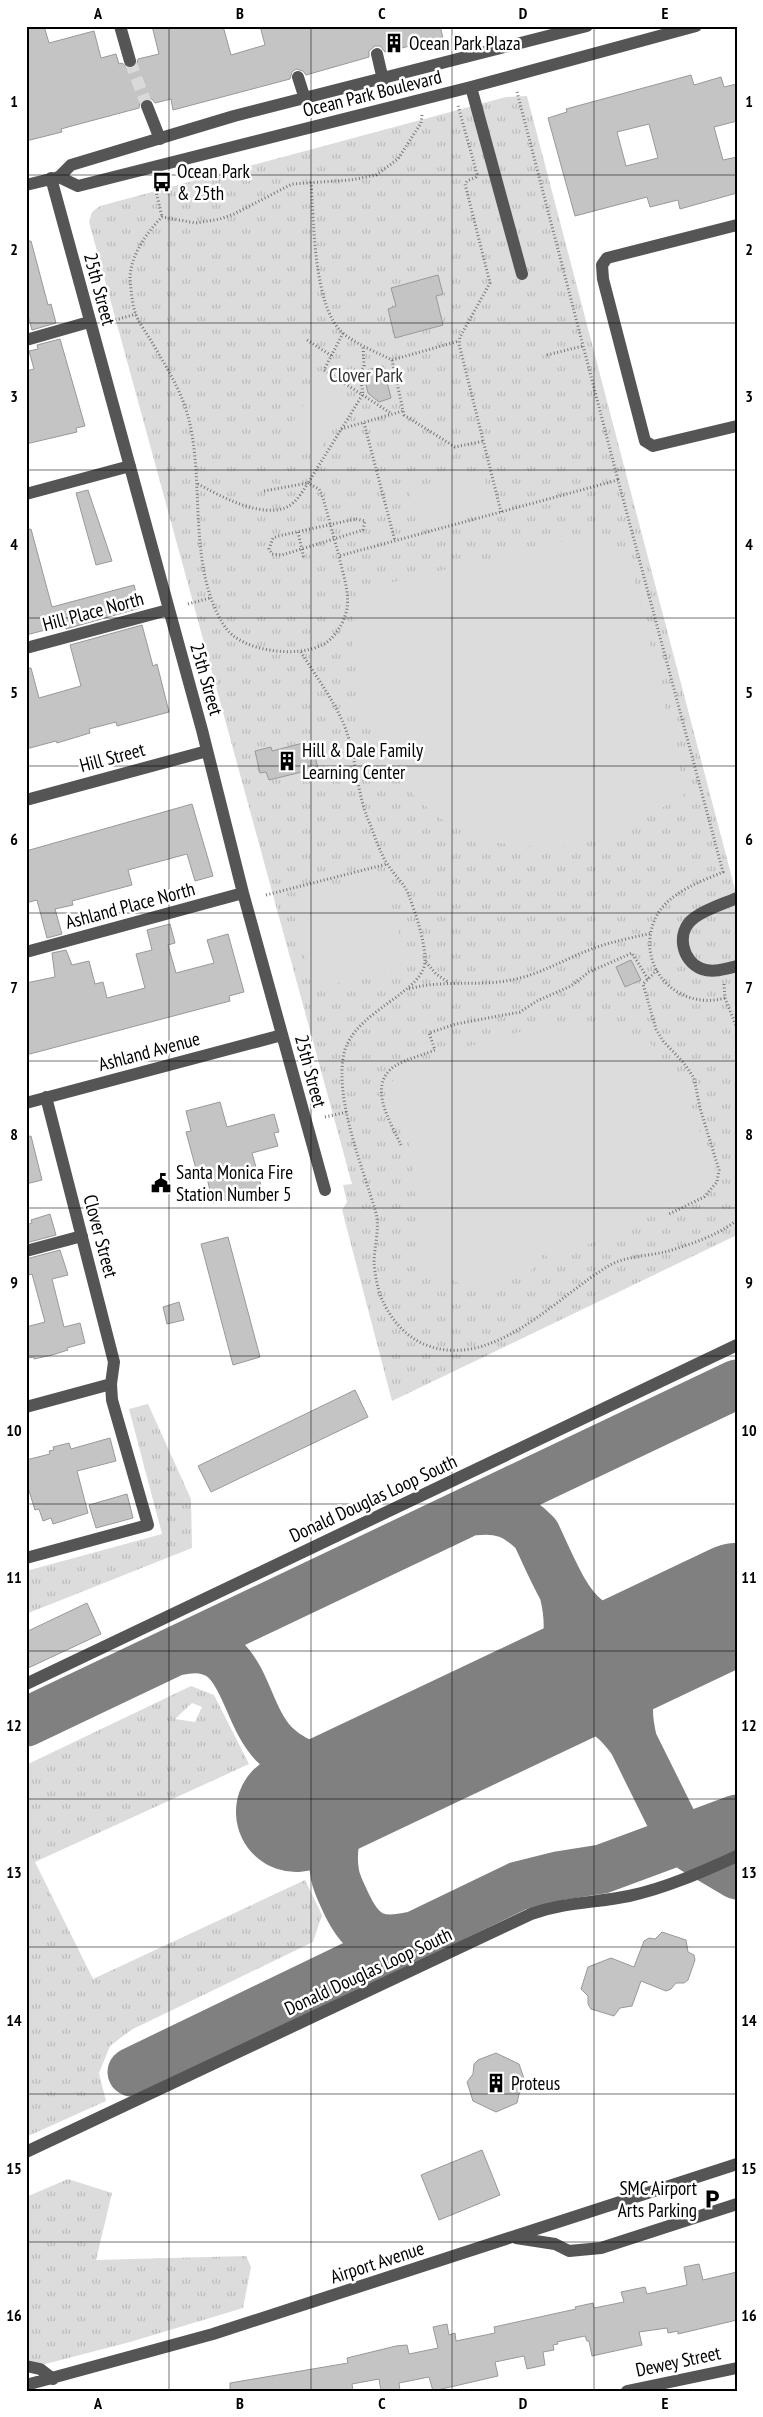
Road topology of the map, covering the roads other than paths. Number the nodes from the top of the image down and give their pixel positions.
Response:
1 (120, 26) edge
2 (587, 26) edge
3 (696, 26) edge
4 (377, 54) dead end
5 (130, 61) tunnel mouth
6 (298, 77) dead end
7 (383, 80) junction
8 (471, 87) junction
9 (305, 99) junction
10 (147, 106) tunnel mouth
11 (160, 140) junction
12 (55, 178) junction
13 (26, 185) edge
14 (737, 225) edge
15 (522, 274) dead end
16 (89, 322) junction
17 (26, 340) edge
18 (737, 426) edge
19 (130, 466) junction
20 (26, 494) edge
21 (168, 610) junction
22 (26, 648) edge
23 (207, 751) junction
24 (26, 800) edge
25 (243, 893) junction
26 (737, 898) edge
27 (26, 952) edge
28 (737, 966) edge
29 (282, 1035) junction
30 (46, 1097) junction
31 (26, 1102) edge
32 (325, 1190) dead end
33 (82, 1236) junction
34 (26, 1251) edge
35 (737, 1346) edge
36 (111, 1384) junction
37 (26, 1407) edge
38 (26, 1558) edge
39 (26, 1684) edge
40 (737, 1856) edge
41 (26, 2152) edge
42 (737, 2164) edge
43 (737, 2204) edge
44 (513, 2237) junction
45 (26, 2366) edge
46 (737, 2368) edge
47 (53, 2379) junction
48 (26, 2385) edge
49 (627, 2391) edge

1 - 5 street
2 - 7 street, Ocean Park Boulevard
3 - 8 street, Ocean Park Boulevard
4 - 7 street
6 - 9 street
7 - 9 street, Ocean Park Boulevard
8 - 12 street, Ocean Park Boulevard
8 - 15 street
9 - 11 street, Ocean Park Boulevard
10 - 11 street
11 - 12 street, Ocean Park Boulevard
12 - 13 street, Ocean Park Boulevard
12 - 16 street, 25th Street
14 - 18 street
16 - 17 street
16 - 19 street, 25th Street
19 - 20 street
19 - 21 street, 25th Street
21 - 22 street, Hill Place North
21 - 23 street, 25th Street
23 - 24 street, Hill Street
23 - 25 street, 25th Street
25 - 27 street, Ashland Place North
25 - 29 street, 25th Street
26 - 28 street
29 - 30 street, Ashland Avenue
29 - 32 street, 25th Street
30 - 31 street, Ashland Avenue
30 - 33 street, Clover Street
33 - 34 street
33 - 36 street, Clover Street
35 - 39 street, Donald Douglas Loop South
36 - 37 street
36 - 38 street, Clover Street
40 - 41 street, Donald Douglas Loop South
42 - 44 street, Airport Avenue
43 - 44 street
44 - 47 street, Airport Avenue
45 - 47 street
46 - 49 street, Dewey Street
47 - 48 street, Airport Avenue

